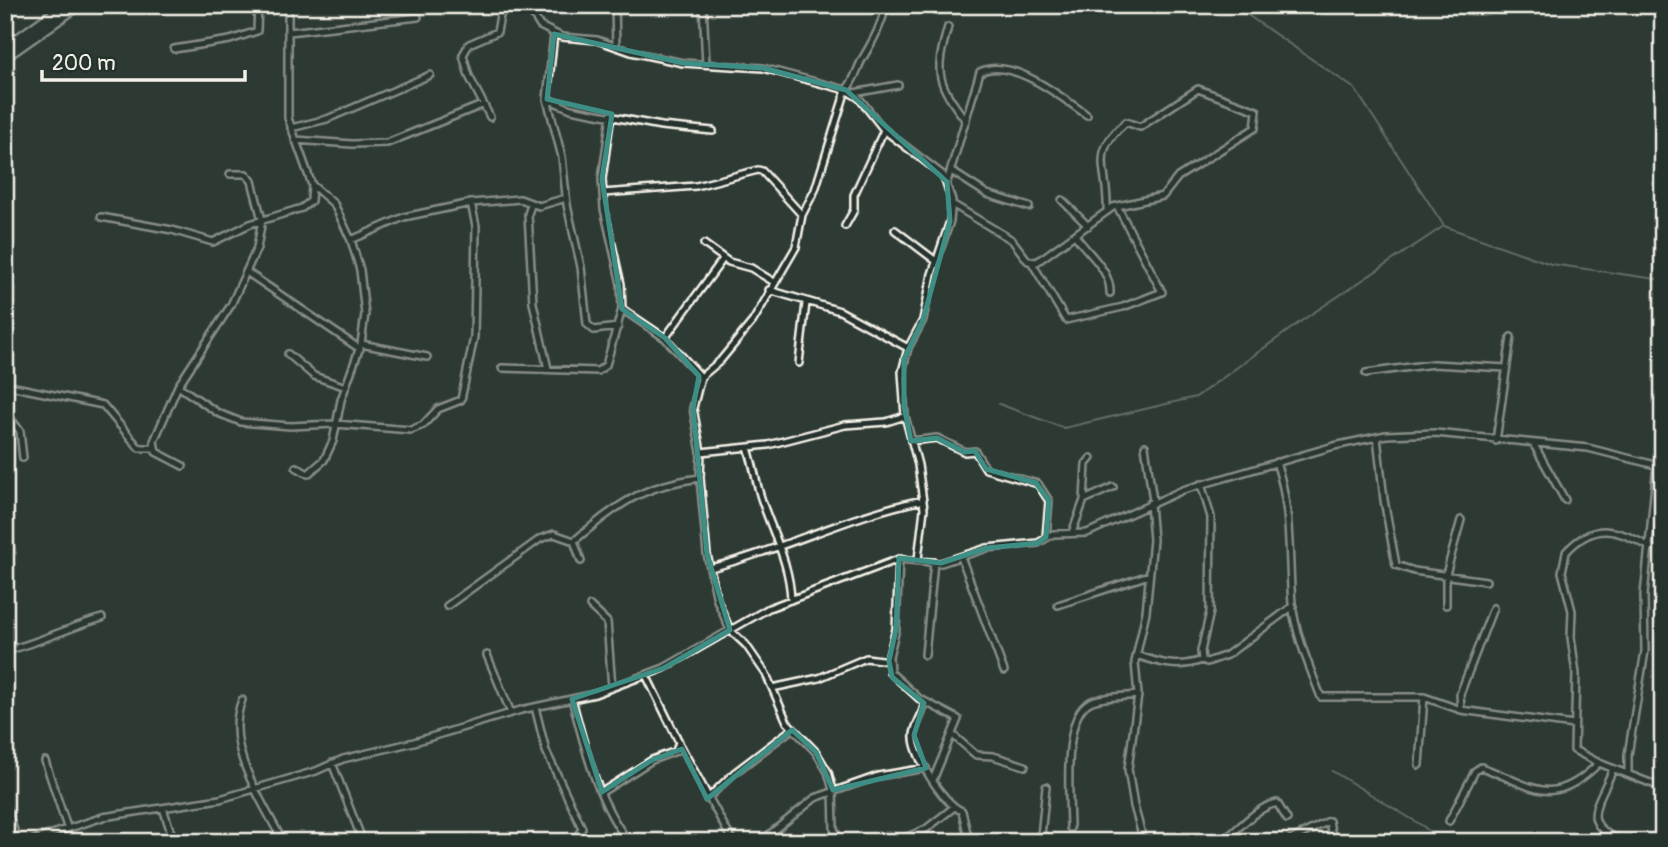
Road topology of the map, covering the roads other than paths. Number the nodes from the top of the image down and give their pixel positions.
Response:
1 (65, 5) edge
2 (79, 5) edge
3 (258, 5) edge
4 (288, 5) edge
5 (502, 5) edge
6 (527, 5) edge
7 (615, 5) edge
8 (703, 5) edge
9 (886, 5) edge
10 (418, 17) dead end
11 (948, 27) dead end
12 (289, 32) junction
13 (554, 34) junction
14 (5, 47) edge
15 (616, 47) junction
16 (174, 49) dead end
17 (5, 57) edge
18 (706, 64) junction
19 (430, 75) dead end
20 (898, 85) dead end
21 (846, 90) junction
22 (854, 93) junction
23 (548, 99) junction
24 (482, 105) junction
25 (611, 115) junction
26 (1087, 115) dead end
27 (490, 117) dead end
28 (966, 121) junction
29 (291, 128) junction
30 (884, 130) junction
31 (713, 131) dead end
32 (295, 140) junction
33 (951, 172) junction
34 (230, 174) dead end
35 (947, 182) junction
36 (313, 186) junction
37 (603, 192) junction
38 (566, 198) junction
39 (1062, 200) dead end
40 (471, 203) junction
41 (952, 204) junction
42 (531, 205) junction
43 (1117, 206) junction
44 (1028, 207) dead end
45 (1107, 211) junction
46 (802, 215) junction
47 (101, 217) dead end
48 (262, 220) junction
49 (845, 226) dead end
50 (1088, 226) junction
51 (895, 230) dead end
52 (1075, 235) junction
53 (351, 240) junction
54 (705, 244) dead end
55 (723, 259) junction
56 (936, 261) junction
57 (1031, 263) junction
58 (248, 274) junction
59 (774, 282) junction
60 (769, 290) junction
61 (1110, 293) dead end
62 (806, 303) junction
63 (622, 309) junction
64 (618, 327) junction
65 (1511, 337) dead end
66 (665, 338) junction
67 (360, 347) junction
68 (908, 348) junction
69 (288, 354) dead end
70 (428, 357) dead end
71 (799, 363) dead end
72 (502, 368) dead end
73 (1506, 368) junction
74 (548, 369) junction
75 (1366, 373) dead end
76 (701, 377) junction
77 (5, 385) edge
78 (178, 386) junction
79 (346, 387) junction
80 (5, 411) edge
81 (905, 416) junction
82 (335, 424) junction
83 (1377, 437) junction
84 (911, 441) junction
85 (1496, 441) junction
86 (1533, 443) junction
87 (1145, 446) dead end
88 (153, 448) junction
89 (748, 448) junction
90 (701, 453) junction
91 (23, 458) dead end
92 (1091, 458) dead end
93 (1276, 462) junction
94 (183, 466) dead end
95 (1660, 466) edge
96 (296, 467) dead end
97 (699, 478) junction
98 (1201, 484) junction
99 (1113, 487) dead end
100 (923, 500) junction
101 (1084, 500) junction
102 (1565, 500) dead end
103 (1151, 502) junction
104 (1461, 520) dead end
105 (1072, 533) junction
106 (1045, 537) junction
107 (574, 541) junction
108 (1650, 547) junction
109 (780, 549) junction
110 (961, 557) junction
111 (899, 559) junction
112 (918, 559) junction
113 (581, 561) dead end
114 (934, 562) junction
115 (710, 568) junction
116 (1446, 574) junction
117 (1149, 575) junction
118 (1486, 581) dead end
119 (791, 600) junction
120 (1058, 605) dead end
121 (1446, 605) dead end
122 (447, 606) dead end
123 (590, 606) dead end
124 (1293, 606) junction
125 (1493, 608) dead end
126 (102, 618) dead end
127 (730, 630) junction
128 (5, 651) edge
129 (1136, 654) junction
130 (487, 655) dead end
131 (925, 655) dead end
132 (1202, 660) junction
133 (889, 662) junction
134 (1004, 671) dead end
135 (646, 676) junction
136 (612, 688) junction
137 (772, 688) junction
138 (1138, 695) junction
139 (1424, 696) junction
140 (242, 699) dead end
141 (572, 699) junction
142 (922, 700) junction
143 (535, 707) junction
144 (1461, 710) junction
145 (511, 713) junction
146 (1574, 725) junction
147 (792, 729) junction
148 (954, 736) junction
149 (679, 742) junction
150 (45, 761) dead end
151 (1599, 763) junction
152 (332, 764) junction
153 (1419, 765) dead end
154 (1025, 766) dead end
155 (926, 768) junction
156 (1613, 769) junction
157 (1628, 774) junction
158 (933, 780) junction
159 (255, 787) junction
160 (1046, 787) dead end
161 (1663, 788) edge
162 (834, 790) junction
163 (601, 792) junction
164 (708, 799) junction
165 (5, 804) edge
166 (163, 808) junction
167 (953, 808) junction
168 (1287, 818) dead end
169 (1448, 821) dead end
170 (66, 827) junction
171 (1070, 828) dead end
172 (45, 835) junction
173 (18, 842) edge
174 (28, 842) edge
175 (51, 842) edge
176 (174, 842) edge
177 (283, 842) edge
178 (363, 842) edge
179 (575, 842) edge
180 (629, 842) edge
181 (733, 842) edge
182 (760, 842) edge
183 (839, 842) edge
184 (895, 842) edge
185 (973, 842) edge
186 (1024, 842) edge
187 (1144, 842) edge
188 (1220, 842) edge
189 (1286, 842) edge
190 (1333, 842) edge
191 (1624, 842) edge

1 - 14 main road
2 - 17 main road
3 - 16 street
4 - 12 street
5 - 24 street
6 - 13 street
7 - 15 street
8 - 18 street
9 - 21 street
10 - 12 street
11 - 28 street
12 - 29 street
13 - 15 street
13 - 23 street
15 - 18 street
18 - 21 street
19 - 29 street
20 - 22 street
21 - 22 street
21 - 46 street
22 - 30 street
23 - 25 street
23 - 38 street
24 - 27 street
24 - 32 street
25 - 31 street
25 - 37 street
26 - 28 street
28 - 33 street
29 - 32 street
30 - 35 street
30 - 49 street
32 - 36 street
33 - 35 street
33 - 44 street
34 - 48 street
35 - 41 street
36 - 48 street
36 - 53 street
37 - 46 street
37 - 63 street
38 - 42 street
38 - 64 street
39 - 50 street
40 - 42 street
40 - 53 street
40 - 82 street
41 - 56 street
41 - 57 street
42 - 74 street
43 - 45 street
43 - 45 street
43 - 57 street
45 - 50 street
46 - 59 street
47 - 48 street
48 - 58 street
50 - 52 street
51 - 56 street
52 - 57 street
52 - 61 street
53 - 67 street
54 - 55 street
55 - 59 street
55 - 66 street
56 - 68 street
58 - 67 street
58 - 78 street
59 - 60 street
60 - 62 street
60 - 76 street
62 - 68 street
62 - 71 street
63 - 64 street
63 - 66 street
64 - 74 street
65 - 73 street
66 - 76 street
67 - 70 street
67 - 79 street
68 - 81 street
69 - 79 street
72 - 74 street
73 - 75 street
73 - 85 street
76 - 90 street
77 - 88 street
78 - 82 street
78 - 88 street
79 - 82 street
80 - 91 street
81 - 84 street
81 - 89 street
82 - 96 street
83 - 85 street
83 - 93 street
83 - 116 street
84 - 100 street
84 - 106 street
85 - 86 street
86 - 95 street
86 - 102 street
87 - 103 street
88 - 94 street
89 - 90 street
89 - 109 street
90 - 97 street
92 - 101 street
93 - 98 street
93 - 124 street
95 - 108 street
97 - 107 street
97 - 115 street
98 - 103 street
98 - 132 street
99 - 101 street
100 - 109 street
100 - 112 street
101 - 105 street
103 - 105 street
103 - 117 street
104 - 116 street
105 - 106 street
106 - 110 street
107 - 113 street
107 - 122 street
108 - 146 street
108 - 157 street
109 - 115 street
109 - 119 street
110 - 114 street
110 - 134 street
111 - 112 street
111 - 119 street
111 - 133 street
112 - 114 street
114 - 131 street
115 - 127 street
116 - 118 street
116 - 121 street
117 - 120 street
117 - 129 street
119 - 127 street
123 - 136 street
124 - 132 street
124 - 139 street
125 - 144 street
126 - 128 street
127 - 135 street
127 - 137 street
129 - 132 street
129 - 138 street
130 - 145 street
133 - 137 street
133 - 142 street
135 - 136 street
135 - 149 street
136 - 141 street
137 - 147 street
138 - 171 street
138 - 187 street
139 - 144 street
139 - 153 street
140 - 159 street
141 - 143 street
141 - 163 street
142 - 148 street
142 - 155 street
143 - 145 street
143 - 179 street
144 - 146 street
145 - 152 street
146 - 151 street
147 - 162 street
147 - 164 street
148 - 154 street
148 - 158 street
149 - 163 street
149 - 164 street
150 - 170 street
151 - 156 street
151 - 169 street
152 - 159 street
152 - 178 street
155 - 158 street
155 - 162 street
156 - 157 street
156 - 191 street
157 - 161 street
158 - 167 street
159 - 166 street
159 - 177 street
160 - 186 street
162 - 182 street
162 - 183 street
163 - 180 street
164 - 181 street
165 - 173 street
166 - 170 street
166 - 176 street
167 - 184 street
167 - 185 street
168 - 188 street
170 - 172 street
172 - 174 street
172 - 175 street
189 - 190 street

